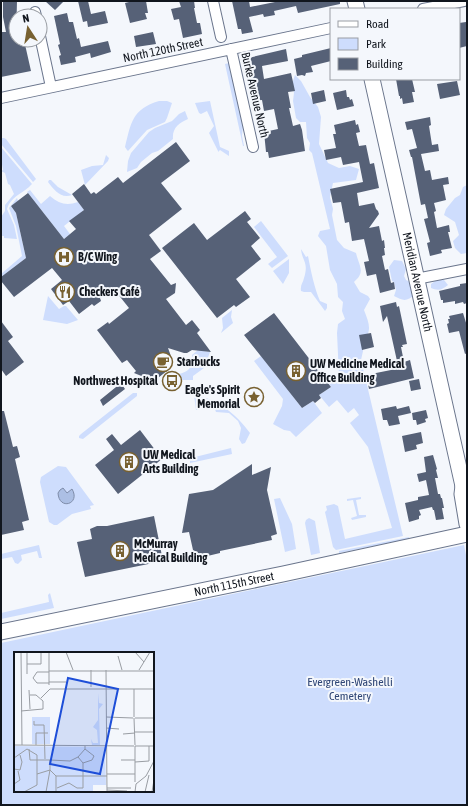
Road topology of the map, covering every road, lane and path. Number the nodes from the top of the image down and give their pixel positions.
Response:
1 (213, 1) edge
2 (464, 1) edge
3 (428, 8) edge
4 (330, 28) edge
5 (221, 37) dead end
6 (43, 48) edge
7 (231, 49) junction
8 (372, 80) edge
9 (51, 88) junction
10 (1, 98) edge
11 (253, 147) dead end
12 (467, 268) edge
13 (416, 278) junction
14 (465, 489) edge
15 (467, 524) edge
16 (467, 534) edge
17 (1, 632) edge

1 - 5 street
2 - 3 street
4 - 7 street, North 120th Street
6 - 9 street
7 - 9 street, North 120th Street
7 - 11 street, Burke Avenue North
8 - 13 street, Meridian Avenue North
9 - 10 street, North 120th Street
12 - 13 street
13 - 14 street, Meridian Avenue North
14 - 15 street, Meridian Avenue North
16 - 17 street, North 115th Street

